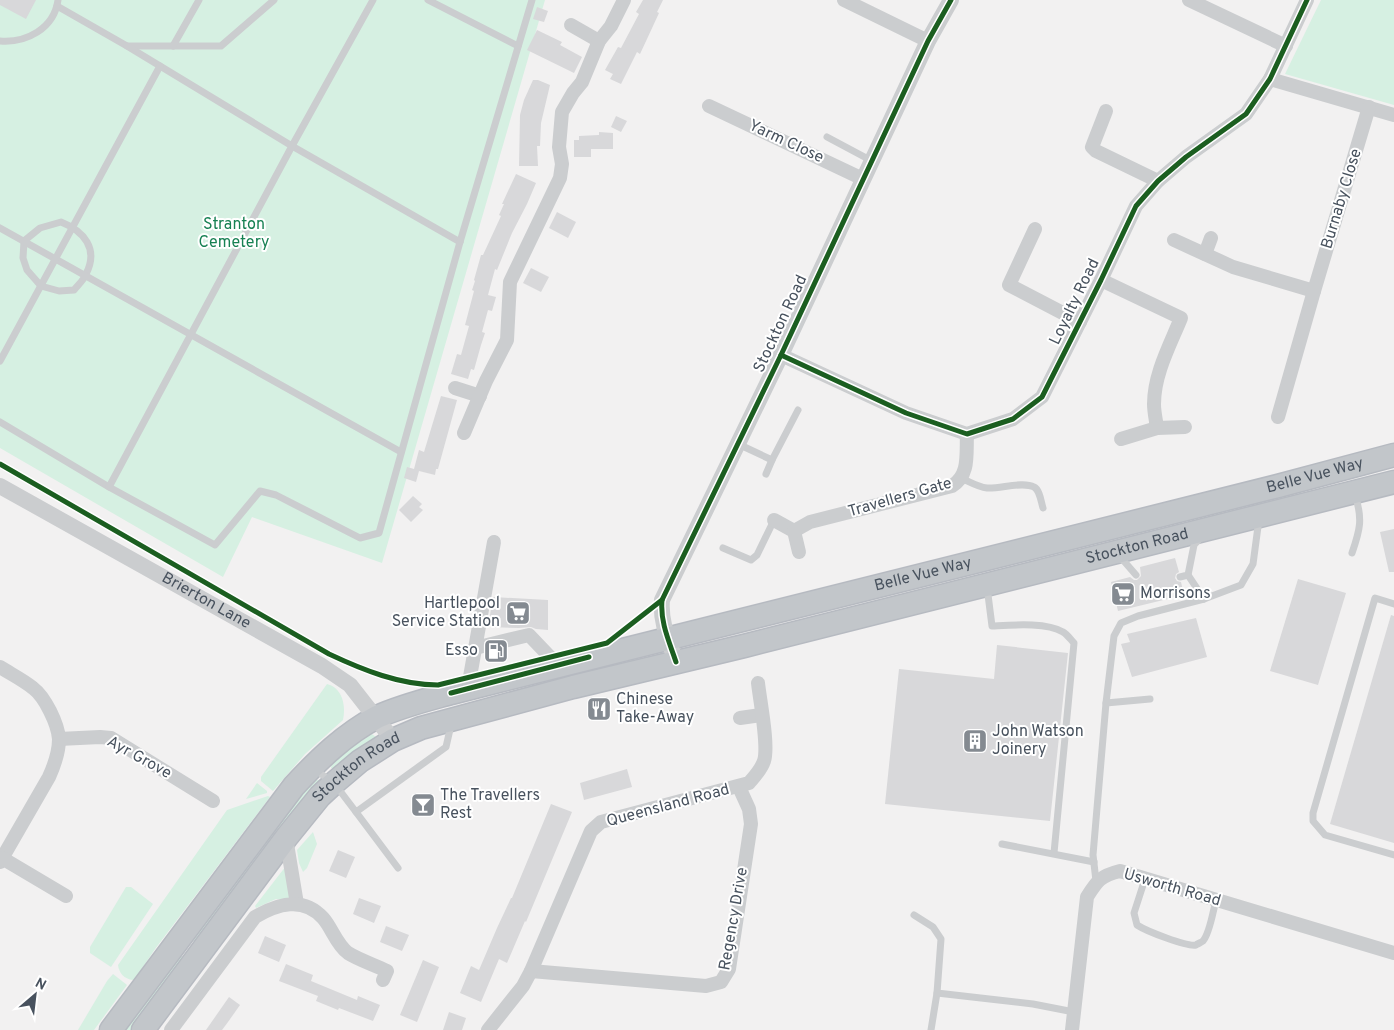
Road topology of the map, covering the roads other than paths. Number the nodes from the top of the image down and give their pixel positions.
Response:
1 (198, 0) edge
2 (274, 0) edge
3 (373, 0) edge
4 (428, 0) edge
5 (532, 0) edge
6 (624, 0) edge
7 (844, 0) edge
8 (951, 0) edge
9 (1189, 0) edge
10 (1307, 0) edge
11 (58, 3) edge
12 (571, 25) dead end
13 (599, 41) junction
14 (928, 41) junction
15 (0, 42) edge
16 (127, 46) junction
17 (173, 46) junction
18 (518, 46) junction
19 (1286, 46) junction
20 (160, 66) junction
21 (1270, 79) junction
22 (709, 106) dead end
23 (1369, 107) junction
24 (1106, 111) dead end
25 (1394, 114) edge
26 (827, 137) dead end
27 (292, 146) junction
28 (872, 161) junction
29 (864, 179) junction
30 (1158, 181) junction
31 (73, 227) junction
32 (0, 228) edge
33 (1035, 229) dead end
34 (1211, 238) dead end
35 (1174, 240) dead end
36 (24, 241) junction
37 (460, 242) junction
38 (1205, 254) junction
39 (56, 259) junction
40 (86, 276) junction
41 (1101, 280) junction
42 (41, 286) junction
43 (1314, 290) junction
44 (1080, 322) junction
45 (190, 334) junction
46 (781, 354) junction
47 (0, 361) edge
48 (455, 388) dead end
49 (480, 396) junction
50 (798, 410) dead end
51 (1278, 417) dead end
52 (0, 422) edge
53 (1185, 427) dead end
54 (1157, 428) junction
55 (464, 433) dead end
56 (967, 434) junction
57 (1121, 439) dead end
58 (738, 444) junction
59 (401, 452) junction
60 (1394, 455) edge
61 (772, 460) junction
62 (766, 474) dead end
63 (961, 478) junction
64 (1394, 482) edge
65 (0, 486) edge
66 (109, 487) junction
67 (1354, 493) junction
68 (1042, 508) dead end
69 (1259, 516) junction
70 (774, 520) joint
71 (1208, 529) junction
72 (794, 531) junction
73 (494, 542) dead end
74 (723, 548) dead end
75 (799, 552) dead end
76 (1352, 553) dead end
77 (1103, 555) junction
78 (1136, 575) dead end
79 (1188, 575) junction
80 (1180, 577) dead end
81 (986, 584) junction
82 (1204, 599) junction
83 (1394, 604) edge
84 (669, 639) junction
85 (475, 648) junction
86 (676, 662) junction
87 (560, 665) junction
88 (0, 667) edge
89 (758, 683) dead end
90 (460, 691) junction
91 (1150, 699) dead end
92 (1106, 703) junction
93 (761, 716) junction
94 (377, 718) junction
95 (740, 718) dead end
96 (452, 719) junction
97 (59, 739) junction
98 (393, 740) junction
99 (312, 767) junction
100 (334, 783) junction
101 (739, 786) junction
102 (213, 801) dead end
103 (356, 812) junction
104 (286, 838) junction
105 (1002, 844) dead end
106 (1054, 853) junction
107 (1394, 856) edge
108 (1, 860) edge
109 (1094, 862) junction
110 (398, 868) dead end
111 (1145, 879) junction
112 (1096, 881) junction
113 (66, 896) dead end
114 (1216, 900) junction
115 (297, 904) junction
116 (914, 915) dead end
117 (174, 945) junction
118 (1394, 953) edge
119 (207, 963) junction
120 (531, 972) junction
121 (384, 980) dead end
122 (937, 993) junction
123 (1074, 1012) junction
124 (111, 1030) edge
125 (143, 1030) edge
126 (171, 1030) edge
127 (488, 1030) edge
128 (931, 1030) edge
129 (1072, 1030) edge

1 - 17 lane
2 - 17 lane
3 - 27 lane
4 - 18 lane
5 - 18 lane
6 - 13 street
7 - 14 street
8 - 14 street, Stockton Road
9 - 19 street
10 - 19 street, Loyalty Road
11 - 15 lane
11 - 16 lane
12 - 13 street
13 - 49 street
14 - 28 street, Stockton Road
16 - 17 lane
16 - 20 lane
18 - 37 lane
19 - 21 street, Loyalty Road
20 - 27 lane
20 - 31 lane
21 - 23 street
21 - 30 street, Loyalty Road
22 - 29 street, Yarm Close
23 - 25 street
23 - 43 street, Burnaby Close
24 - 30 street
26 - 28 lane
27 - 37 lane
27 - 45 lane
28 - 29 street, Stockton Road
29 - 46 street, Stockton Road
30 - 41 street, Loyalty Road
31 - 36 lane
31 - 39 lane
31 - 40 lane
32 - 36 lane
33 - 44 street
34 - 38 street
35 - 38 street
36 - 39 lane
36 - 42 lane
37 - 59 lane
38 - 43 street
39 - 40 lane
39 - 42 lane
40 - 42 lane
40 - 45 lane
41 - 44 street, Loyalty Road
41 - 54 street
42 - 47 lane
43 - 51 street, Burnaby Close
44 - 56 street, Loyalty Road
45 - 59 lane
45 - 66 lane
46 - 56 street
46 - 58 street, Stockton Road
48 - 49 street
49 - 55 street
50 - 61 lane
52 - 66 lane
53 - 54 street
54 - 57 street
56 - 63 street, Travellers Gate
58 - 61 lane
58 - 84 street, Stockton Road
59 - 66 lane
60 - 84 highway, Belle Vue Way
61 - 62 lane
63 - 68 lane
63 - 72 street, Travellers Gate
64 - 67 highway, Stockton Road
65 - 94 street, Brierton Lane
67 - 69 highway, Stockton Road
67 - 76 lane
69 - 71 highway, Stockton Road
69 - 82 lane
70 - 72 street
70 - 74 lane
71 - 77 highway, Stockton Road
71 - 79 lane
72 - 75 street
73 - 85 street
77 - 78 lane
77 - 81 highway, Stockton Road
79 - 80 lane
79 - 82 lane
81 - 86 highway, Stockton Road
81 - 106 lane
82 - 92 lane
83 - 107 lane
84 - 86 street, Stockton Road
84 - 87 highway, Belle Vue Way
85 - 87 street
85 - 90 street
86 - 96 highway, Stockton Road
87 - 90 highway, Belle Vue Way
88 - 97 street
89 - 93 street, Queensland Road
90 - 94 highway, Stockton Road
91 - 92 lane
92 - 109 lane
93 - 95 street
93 - 101 street, Queensland Road
94 - 98 street, Brierton Lane
94 - 99 highway, Stockton Road
96 - 98 highway, Stockton Road
96 - 103 lane
97 - 102 street, Ayr Grove
97 - 108 street
98 - 100 highway, Stockton Road
99 - 100 lane
99 - 117 highway, Stockton Road
100 - 103 lane
100 - 104 highway, Stockton Road
101 - 120 street, Queensland Road
101 - 120 street, Regency Drive
103 - 110 lane
104 - 115 street
104 - 119 highway, Stockton Road
105 - 106 lane
106 - 109 lane
108 - 113 street
109 - 112 lane
111 - 112 street, Usworth Road
111 - 114 street, Usworth Road
111 - 114 lane
112 - 123 street
114 - 118 street, Usworth Road
115 - 119 street
115 - 121 street
116 - 122 lane
117 - 119 street
117 - 124 highway, Stockton Road
119 - 125 highway, Stockton Road
119 - 126 street, Stockton Road
120 - 127 street, Queensland Road
122 - 123 lane
122 - 128 lane
123 - 129 street

